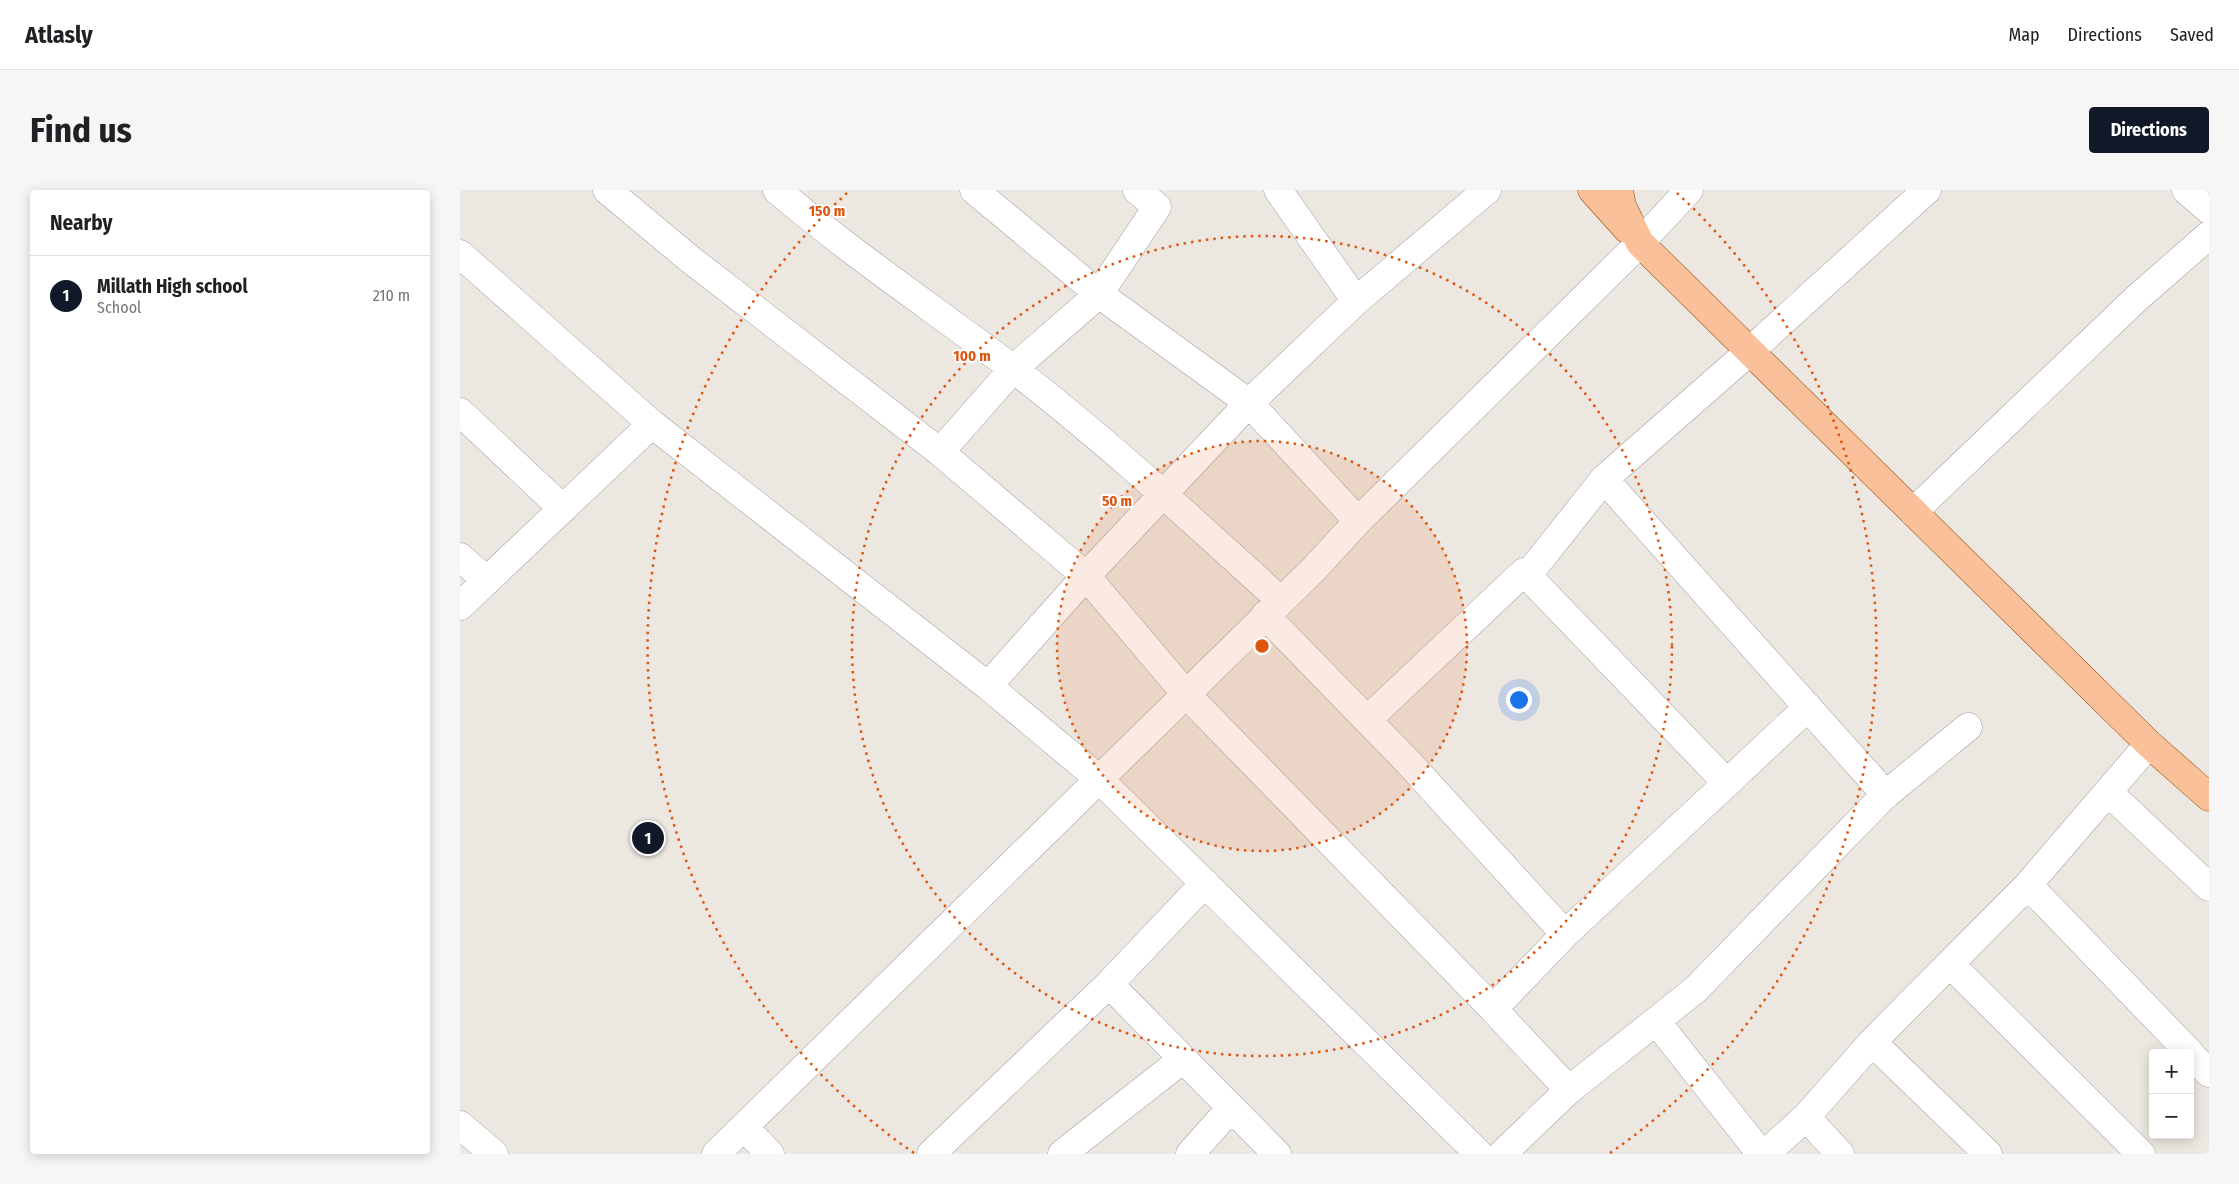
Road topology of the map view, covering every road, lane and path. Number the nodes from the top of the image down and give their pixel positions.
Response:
1 (607, 190) edge
2 (777, 190) edge
3 (974, 190) edge
4 (1137, 190) edge
5 (1278, 190) edge
6 (1487, 190) edge
7 (1592, 190) edge
8 (1619, 190) edge
9 (1689, 190) edge
10 (1928, 190) edge
11 (2186, 190) edge
12 (2209, 210) edge
13 (2209, 235) edge
14 (1640, 243) junction
15 (460, 254) edge
16 (1099, 294) junction
17 (1356, 302) junction
18 (1750, 351) junction
19 (1013, 369) junction
20 (1249, 403) junction
21 (460, 412) edge
22 (652, 424) junction
23 (940, 452) junction
24 (1604, 479) junction
25 (1164, 494) junction
26 (563, 509) junction
27 (1913, 512) junction
28 (1358, 521) junction
29 (460, 557) edge
30 (1086, 576) junction
31 (1527, 576) junction
32 (487, 581) junction
33 (460, 606) edge
34 (1272, 608) junction
35 (988, 686) junction
36 (1185, 693) junction
37 (1808, 707) junction
38 (1367, 720) junction
39 (1968, 727) dead end
40 (2149, 744) junction
41 (1098, 778) junction
42 (1727, 783) junction
43 (2108, 792) junction
44 (1886, 795) junction
45 (2209, 798) edge
46 (1205, 883) junction
47 (2028, 885) junction
48 (2209, 887) edge
49 (1565, 934) junction
50 (1950, 964) junction
51 (1108, 984) junction
52 (1493, 1009) junction
53 (1656, 1021) junction
54 (1872, 1042) junction
55 (2186, 1049) edge
56 (2194, 1057) edge
57 (1183, 1059) junction
58 (2209, 1073) edge
59 (1569, 1090) junction
60 (1231, 1108) junction
61 (1806, 1117) junction
62 (744, 1127) junction
63 (461, 1128) edge
64 (494, 1154) edge
65 (716, 1154) edge
66 (770, 1154) edge
67 (931, 1154) edge
68 (1062, 1154) edge
69 (1190, 1154) edge
70 (1277, 1154) edge
71 (1479, 1154) edge
72 (1502, 1154) edge
73 (1761, 1154) edge
74 (1765, 1154) edge
75 (1840, 1154) edge
76 (1988, 1154) edge
77 (2141, 1154) edge

1 - 23 street
2 - 19 street
3 - 16 street
4 - 16 street
5 - 17 street
6 - 17 street
7 - 14 main road
8 - 14 main road
9 - 14 street
10 - 18 street
11 - 12 street
13 - 27 street
14 - 18 main road
14 - 28 street
15 - 22 street
16 - 19 street
16 - 20 street
17 - 20 street
18 - 24 street
18 - 27 main road
19 - 23 street
19 - 25 street
20 - 25 street
20 - 28 street
21 - 26 street
22 - 26 street
22 - 35 street
23 - 30 street
24 - 31 street
24 - 37 street
25 - 30 street
25 - 34 street
26 - 32 street
27 - 40 main road
28 - 34 street
29 - 32 street
30 - 35 street
30 - 36 street
31 - 38 street
31 - 42 street
32 - 33 street
34 - 36 street
34 - 38 street
35 - 41 street
36 - 41 street
36 - 52 street
37 - 42 street
37 - 44 street
38 - 49 street
39 - 44 street
40 - 43 street
40 - 45 main road
41 - 46 street
41 - 62 street
42 - 49 street
43 - 47 street
43 - 48 street
44 - 53 street
46 - 51 street
46 - 71 street
47 - 50 street
47 - 55 street
49 - 52 street
50 - 54 street
50 - 77 street
51 - 57 street
51 - 67 street
52 - 59 street
53 - 59 street
53 - 73 street
54 - 61 street
54 - 76 street
56 - 58 street
57 - 60 street
57 - 68 street
59 - 72 street
60 - 69 street
60 - 70 street
61 - 74 street
61 - 75 street
62 - 65 street
62 - 66 street
63 - 64 street

